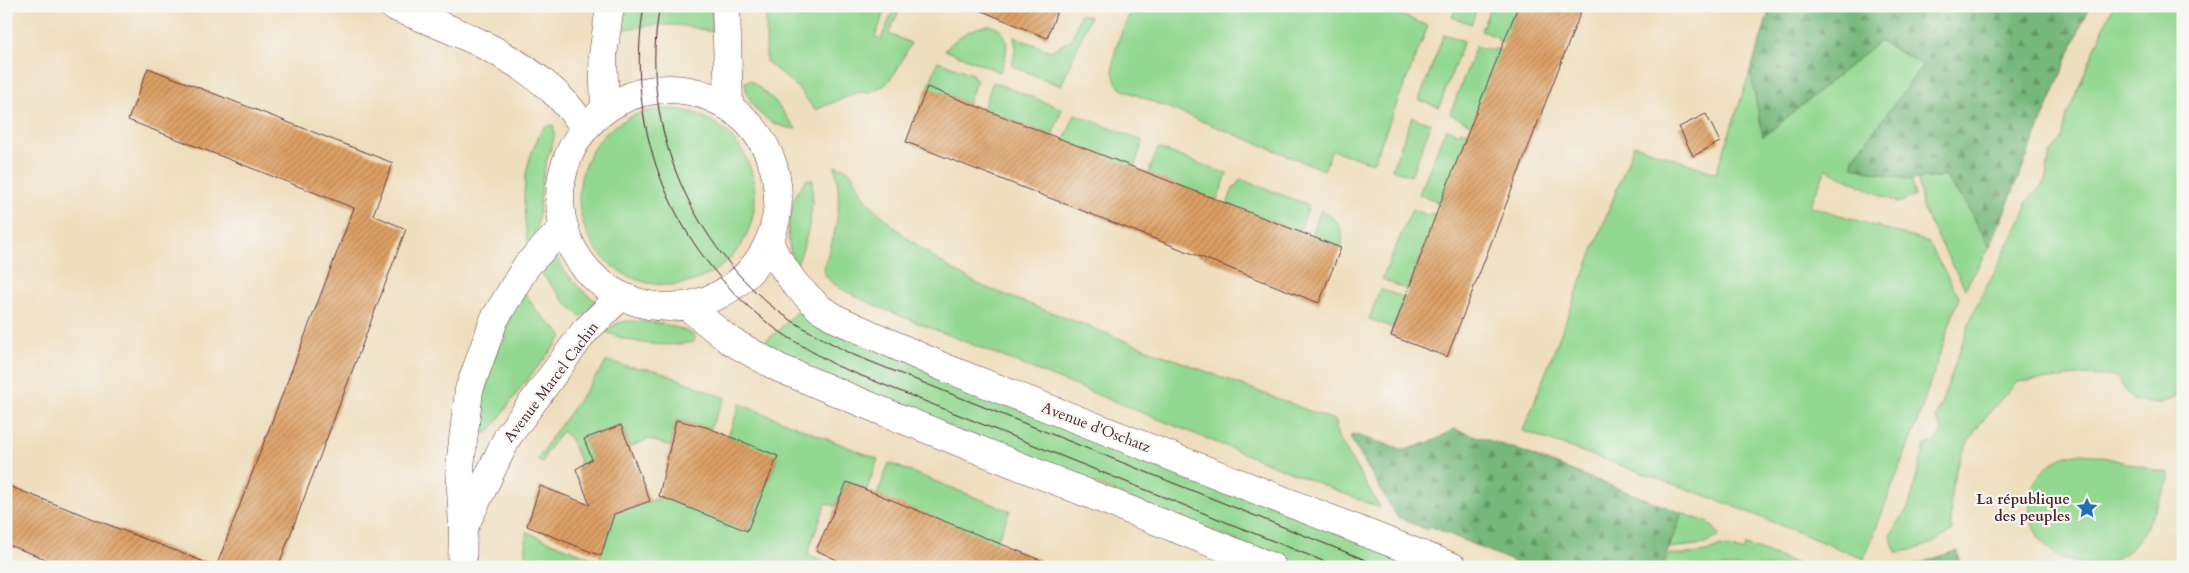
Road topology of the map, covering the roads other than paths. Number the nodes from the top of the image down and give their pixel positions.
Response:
1 (393, 6) edge
2 (610, 6) edge
3 (726, 6) edge
4 (729, 106) junction
5 (595, 118) junction
6 (564, 227) junction
7 (770, 244) junction
8 (621, 296) junction
9 (687, 306) junction
10 (463, 529) junction
11 (462, 567) edge
12 (1272, 567) edge
13 (1453, 567) edge

1 - 5 street
2 - 5 street
3 - 4 street
4 - 5 street
4 - 7 street
5 - 6 street
6 - 8 street
6 - 10 street, Avenue Marcel Cachin
7 - 9 street
7 - 13 street, Avenue d'Oschatz
8 - 9 street
8 - 10 street, Avenue Marcel Cachin
9 - 12 street
10 - 11 street, Avenue Marcel Cachin

